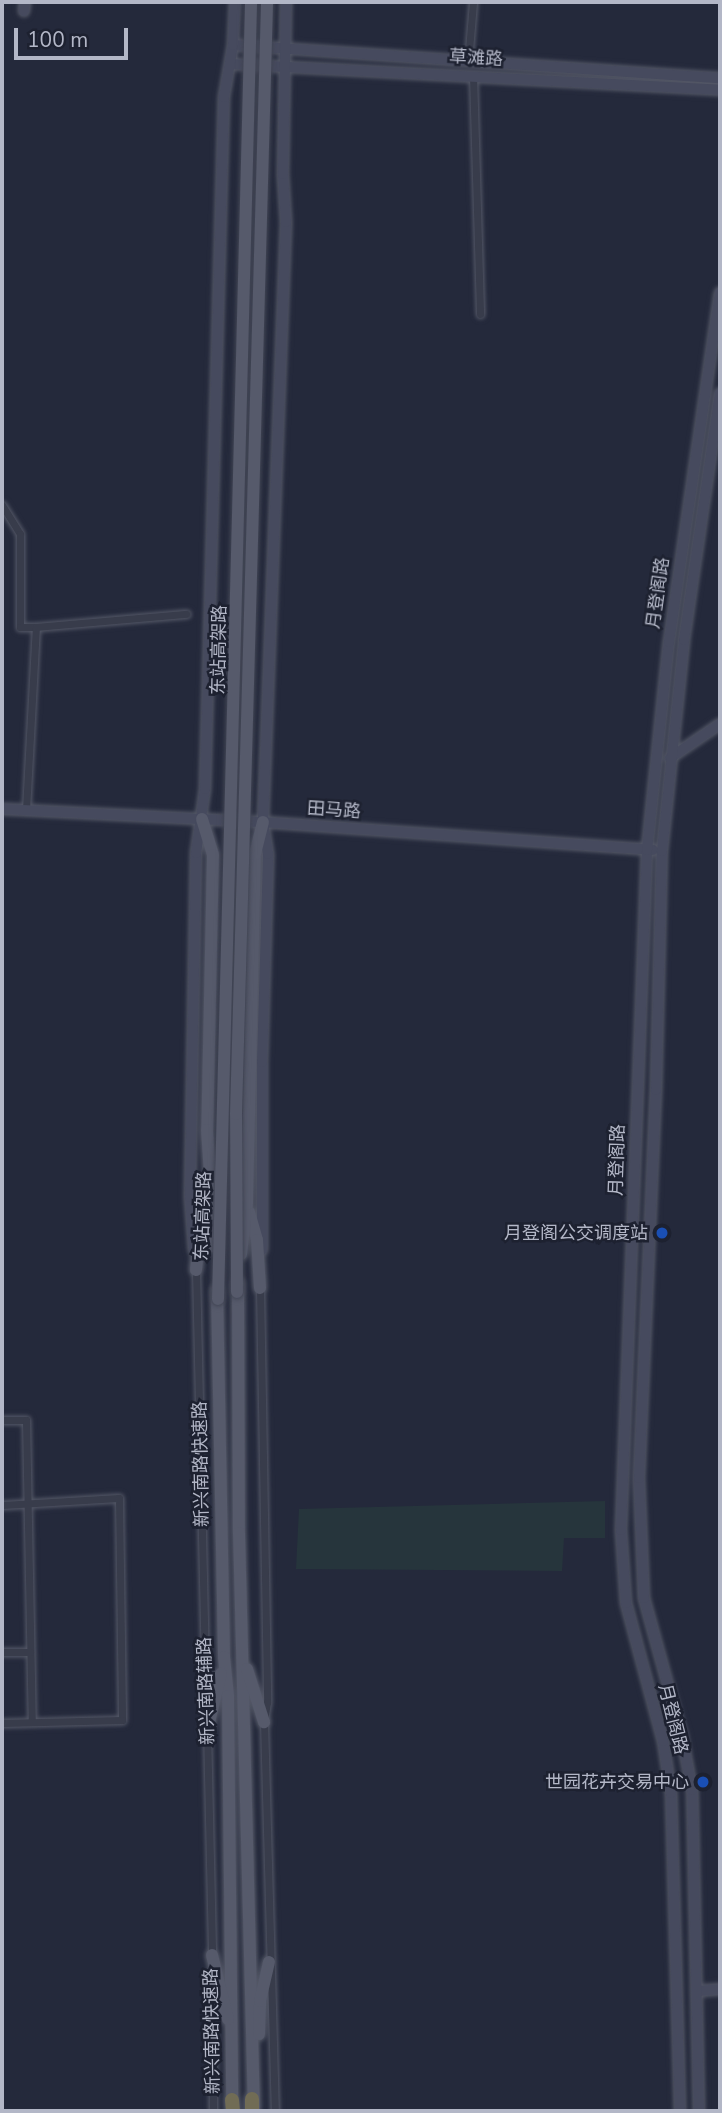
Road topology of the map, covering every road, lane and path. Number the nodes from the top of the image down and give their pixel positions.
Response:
1 (235, 2) edge
2 (251, 2) edge
3 (267, 2) edge
4 (286, 2) edge
5 (473, 2) edge
6 (233, 46) junction
7 (285, 50) junction
8 (468, 62) junction
9 (230, 64) junction
10 (285, 64) junction
11 (473, 75) junction
12 (720, 78) edge
13 (720, 90) edge
14 (720, 293) edge
15 (480, 314) dead end
16 (720, 394) edge
17 (2, 505) edge
18 (186, 614) dead end
19 (36, 627) junction
20 (720, 724) edge
21 (670, 758) junction
22 (2, 808) edge
23 (26, 810) junction
24 (202, 819) junction
25 (263, 822) junction
26 (648, 850) junction
27 (662, 851) junction
28 (207, 1130) junction
29 (247, 1204) junction
30 (196, 1270) junction
31 (260, 1288) junction
32 (237, 1292) junction
33 (218, 1299) junction
34 (2, 1420) edge
35 (28, 1503) junction
36 (2, 1505) edge
37 (2, 1652) edge
38 (30, 1652) junction
39 (242, 1653) junction
40 (224, 1657) junction
41 (264, 1721) junction
42 (32, 1722) junction
43 (2, 1723) edge
44 (207, 1730) junction
45 (212, 1955) junction
46 (269, 1962) junction
47 (720, 1989) edge
48 (698, 1991) junction
49 (259, 2020) junction
50 (231, 2030) junction
51 (252, 2073) junction
52 (232, 2107) edge
53 (255, 2108) edge
54 (213, 2111) edge
55 (275, 2111) edge
56 (680, 2111) edge
57 (699, 2111) edge

1 - 6 main road
2 - 33 main road, 东站高架路, bridge
3 - 32 main road, 东站高架路, bridge
4 - 7 main road
5 - 8 street
6 - 7 main road, 草滩路
6 - 9 main road
7 - 8 main road, 草滩路
7 - 10 main road
8 - 12 main road, 草滩路
9 - 10 main road, 草滩路
9 - 24 main road
10 - 11 main road, 草滩路
10 - 25 main road
11 - 13 main road, 草滩路
11 - 15 street
14 - 26 main road, 月登阁路
16 - 21 main road, 月登阁路
17 - 19 street
18 - 19 street
19 - 23 street
20 - 21 main road
21 - 27 main road, 月登阁路
22 - 23 main road, 田马路
23 - 24 main road, 田马路
24 - 25 main road, 田马路
24 - 28 main road, 新兴南路快速路
24 - 30 main road
25 - 26 main road, 田马路
25 - 29 main road, 新兴南路快速路
25 - 31 main road
26 - 27 main road, 田马路
26 - 56 main road, 月登阁路
27 - 48 main road, 月登阁路
28 - 30 main road
28 - 33 main road, 新兴南路快速路
29 - 31 main road
29 - 32 main road, 新兴南路快速路
30 - 44 street, 新兴南路辅路
31 - 41 street
32 - 39 main road, 新兴南路快速路
33 - 40 main road, 新兴南路快速路
34 - 35 street
35 - 36 street
35 - 38 street
35 - 42 street
37 - 38 street
38 - 42 street
39 - 41 main road
39 - 51 main road, 新兴南路快速路
40 - 44 main road
40 - 50 main road, 新兴南路快速路
41 - 46 street
42 - 43 street
44 - 45 street, 新兴南路辅路
45 - 50 main road
45 - 54 street, 新兴南路辅路
46 - 49 main road
46 - 55 street
47 - 48 main road
48 - 57 main road, 月登阁路
49 - 51 main road
49 - 53 main road
50 - 52 main road, 新兴南路快速路
51 - 53 main road, 新兴南路快速路

